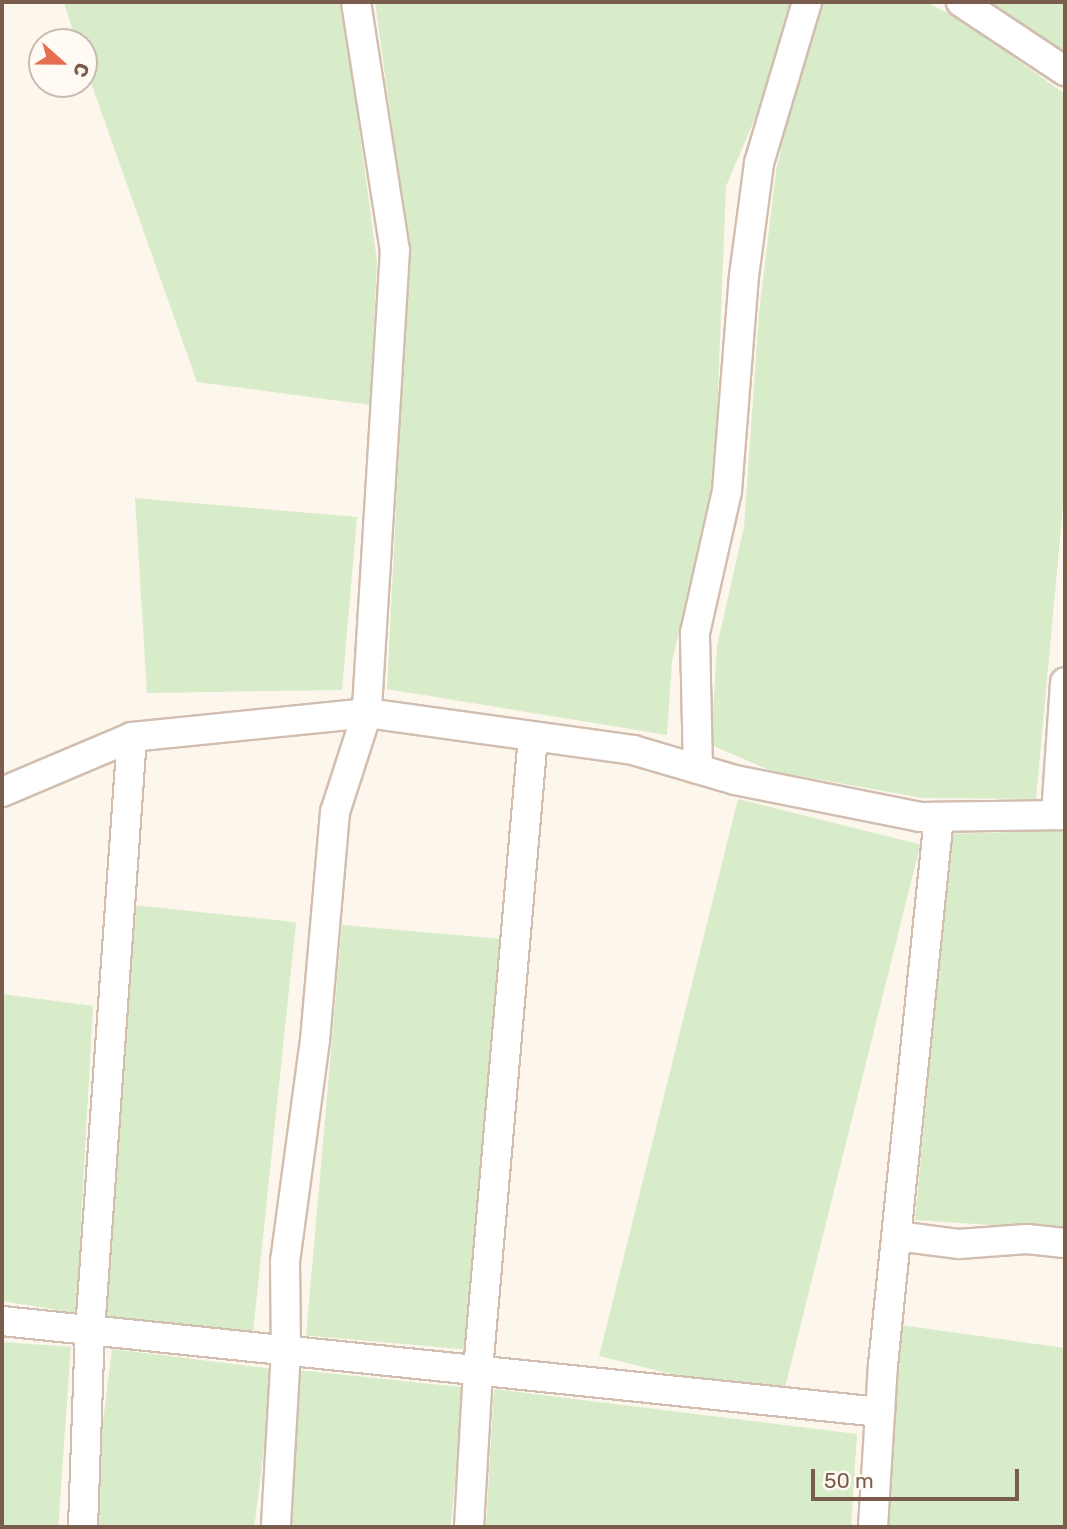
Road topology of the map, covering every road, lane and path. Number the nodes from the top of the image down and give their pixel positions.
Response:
1 (356, 2) edge
2 (807, 2) edge
3 (961, 2) edge
4 (1065, 71) edge
5 (1065, 682) edge
6 (367, 713) junction
7 (533, 736) junction
8 (132, 737) junction
9 (698, 769) junction
10 (2, 792) edge
11 (1060, 815) edge
12 (939, 817) junction
13 (897, 1236) junction
14 (1065, 1243) edge
15 (2, 1321) edge
16 (90, 1331) junction
17 (286, 1351) junction
18 (478, 1370) junction
19 (880, 1412) junction
20 (83, 1527) edge
21 (276, 1527) edge
22 (469, 1527) edge
23 (873, 1527) edge

1 - 6 lane
2 - 9 lane
3 - 4 lane
5 - 11 lane
6 - 7 lane
6 - 8 lane
6 - 17 lane
7 - 9 lane
7 - 18 lane
8 - 10 lane
8 - 16 lane
9 - 12 lane
11 - 12 lane
12 - 13 lane
13 - 14 lane
13 - 19 lane
15 - 16 lane
16 - 17 lane
16 - 20 lane
17 - 18 lane
17 - 21 lane
18 - 19 lane
18 - 22 lane
19 - 23 lane

